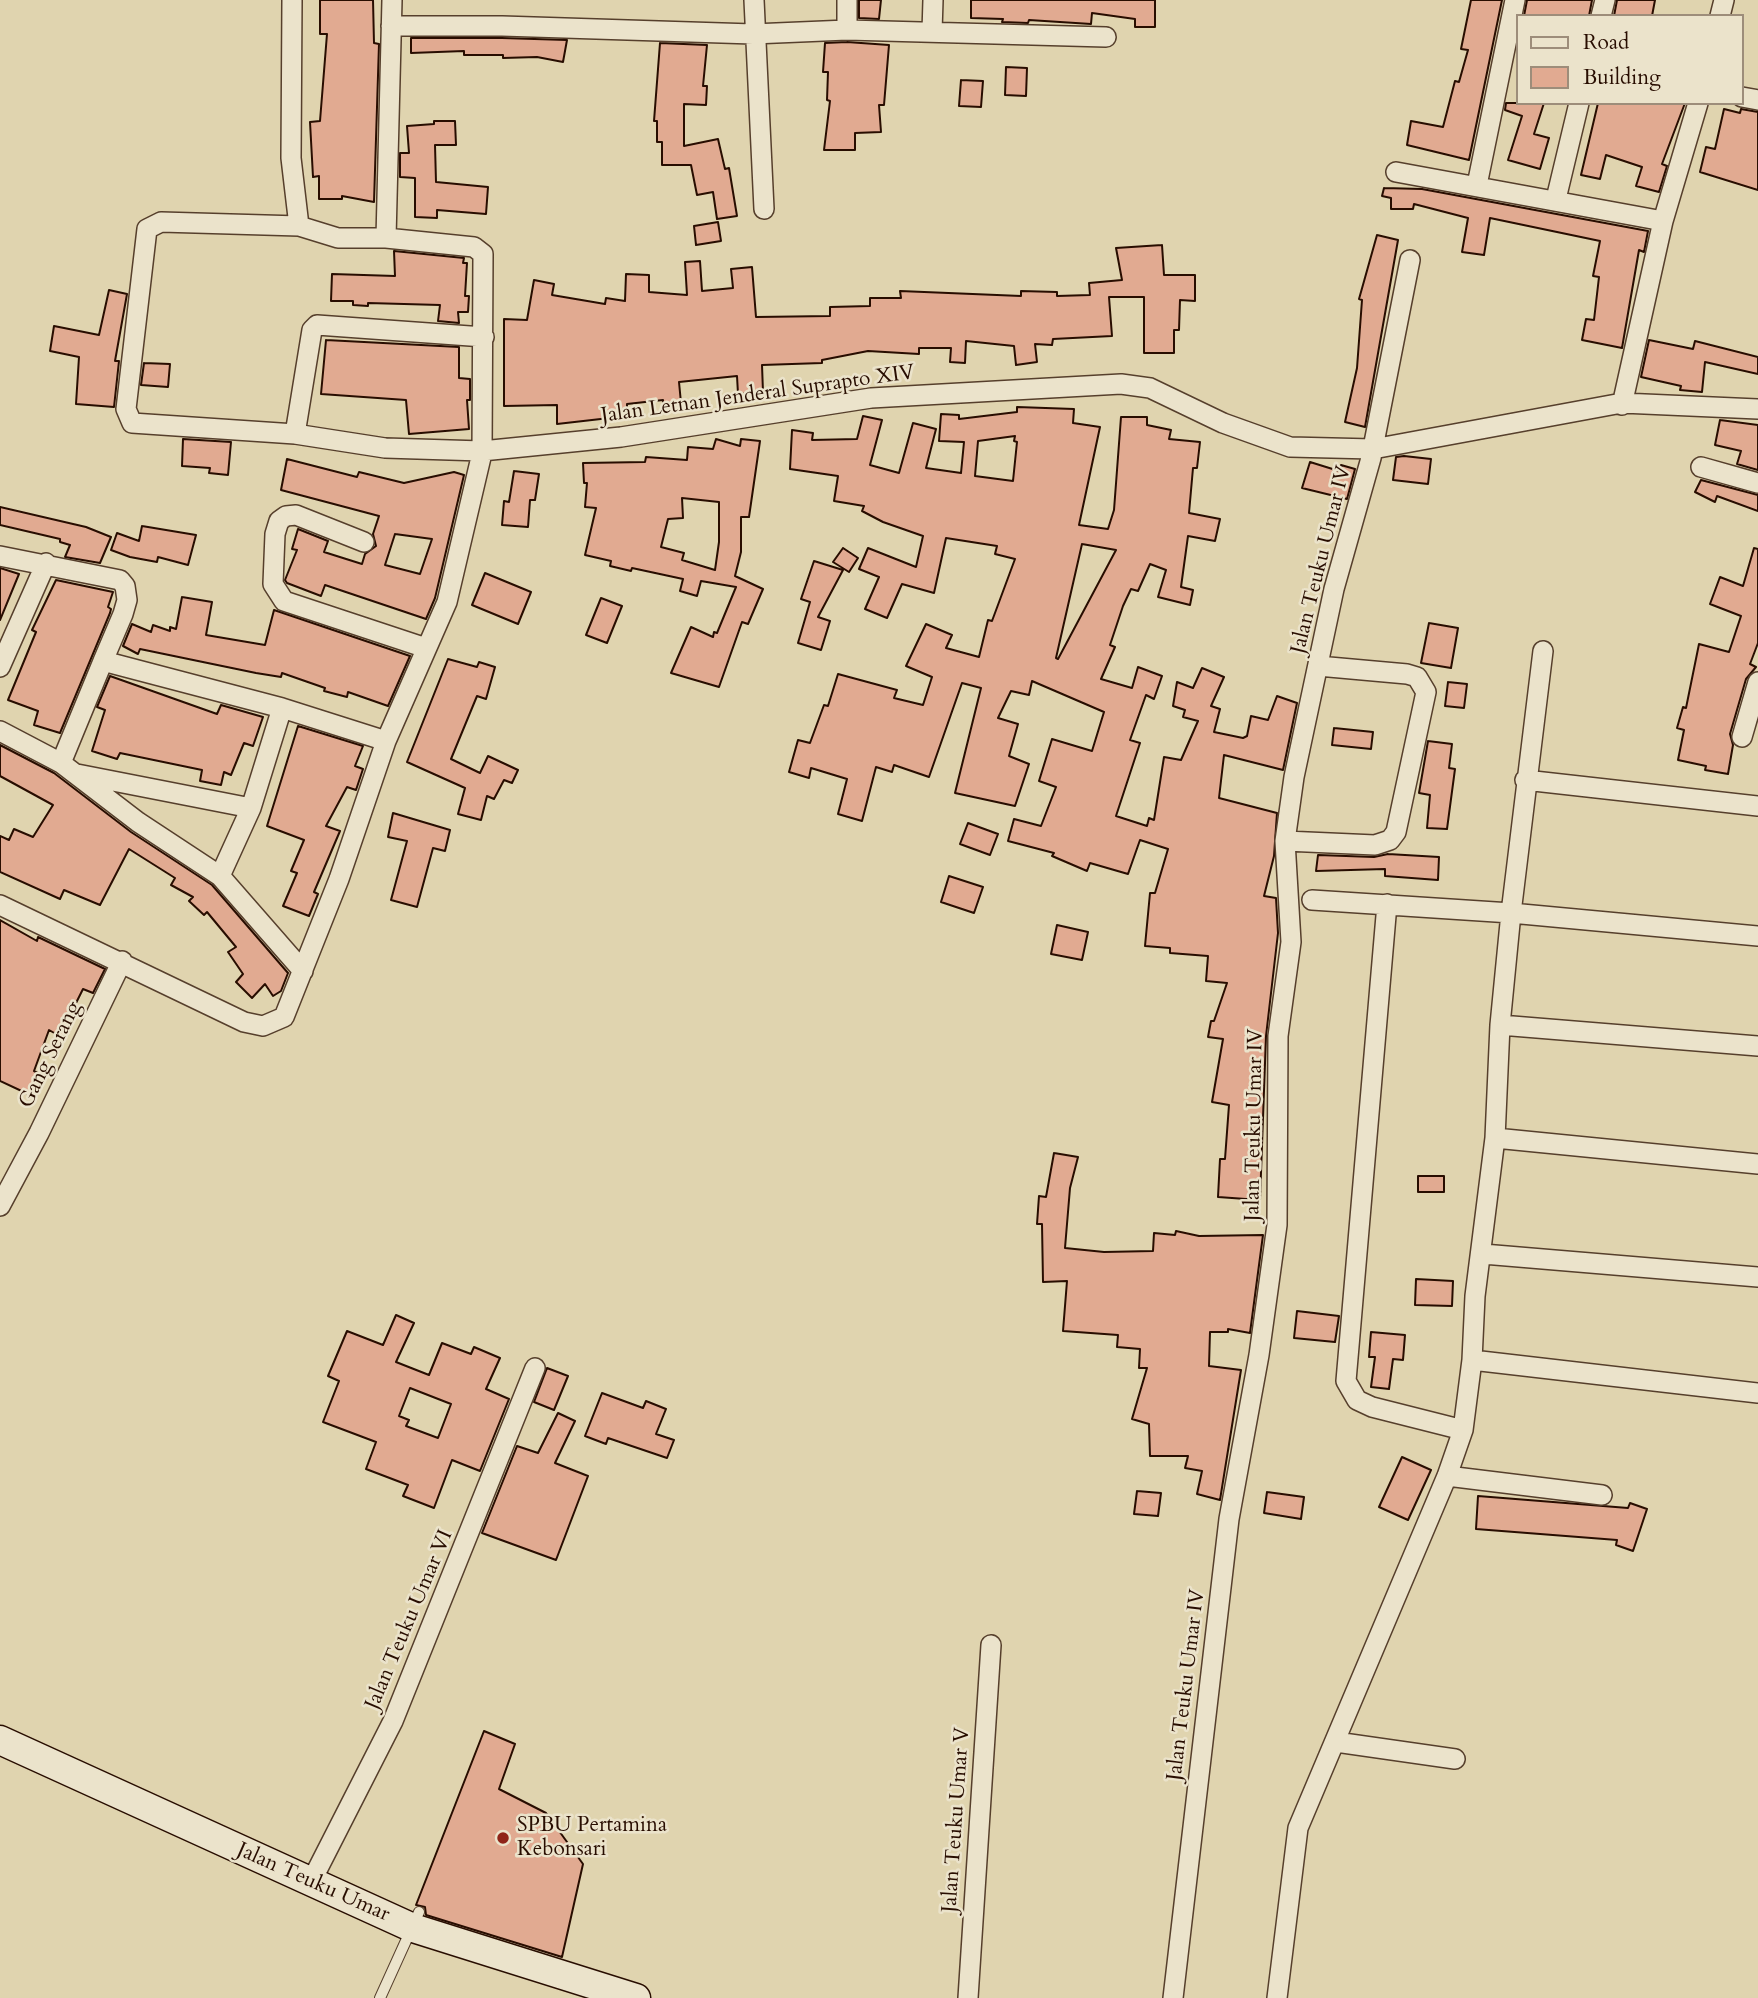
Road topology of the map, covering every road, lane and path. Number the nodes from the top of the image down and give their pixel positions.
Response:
1 (292, 0) edge
2 (392, 0) edge
3 (754, 0) edge
4 (847, 0) edge
5 (933, 0) edge
6 (1515, 0) edge
7 (391, 26) junction
8 (847, 30) junction
9 (932, 32) junction
10 (753, 34) junction
11 (1106, 37) dead end
12 (1579, 105) edge
13 (1697, 105) edge
14 (1396, 172) dead end
15 (1477, 185) junction
16 (1556, 199) junction
17 (764, 209) dead end
18 (1662, 221) junction
19 (299, 226) junction
20 (386, 238) junction
21 (1410, 261) dead end
22 (484, 337) junction
23 (1622, 404) junction
24 (1758, 409) edge
25 (295, 434) junction
26 (1373, 449) junction
27 (482, 451) junction
28 (1701, 467) dead end
29 (1758, 483) edge
30 (364, 542) dead end
31 (0, 556) edge
32 (46, 563) junction
33 (426, 648) junction
34 (1543, 651) dead end
35 (103, 662) junction
36 (1318, 666) junction
37 (0, 667) edge
38 (1758, 681) edge
39 (282, 708) junction
40 (0, 731) edge
41 (1742, 737) dead end
42 (386, 741) junction
43 (65, 768) junction
44 (1525, 780) junction
45 (1758, 806) edge
46 (251, 808) junction
47 (1284, 841) junction
48 (220, 876) junction
49 (1312, 900) dead end
50 (1387, 904) junction
51 (0, 905) edge
52 (1511, 913) junction
53 (1758, 936) edge
54 (122, 961) junction
55 (303, 971) junction
56 (1500, 1025) junction
57 (1758, 1046) edge
58 (1495, 1138) junction
59 (1758, 1164) edge
60 (0, 1206) edge
61 (1483, 1254) junction
62 (1758, 1278) edge
63 (1472, 1360) junction
64 (535, 1368) dead end
65 (1758, 1393) edge
66 (1464, 1430) junction
67 (1447, 1476) junction
68 (1602, 1495) dead end
69 (991, 1645) dead end
70 (0, 1740) edge
71 (1336, 1742) junction
72 (1455, 1759) dead end
73 (311, 1882) junction
74 (416, 1920) junction
75 (380, 1998) edge
76 (636, 1998) edge
77 (968, 1998) edge
78 (1173, 1998) edge
79 (1277, 1998) edge

1 - 19 street
2 - 7 street
3 - 10 street
4 - 8 street
5 - 9 street
6 - 15 street
7 - 10 street
7 - 20 street
8 - 9 street
8 - 10 street
9 - 11 street
10 - 17 street
12 - 16 street
13 - 18 street
14 - 15 street
15 - 16 street
16 - 18 street
18 - 23 street
19 - 20 street
19 - 25 street, Jalan Letnan Jenderal Suprapto XIV
20 - 22 street
21 - 26 street, Jalan Teuku Umar IV
22 - 25 street
22 - 27 street
23 - 24 street, Jalan Letnan Jenderal Suprapto XIV
23 - 26 street, Jalan Letnan Jenderal Suprapto XIV
25 - 27 street, Jalan Letnan Jenderal Suprapto XIV
26 - 27 street, Jalan Letnan Jenderal Suprapto XIV
26 - 36 street, Jalan Teuku Umar IV
27 - 33 street
28 - 29 street
30 - 33 street
31 - 32 street
32 - 35 street
32 - 37 street
33 - 42 street
34 - 44 street
35 - 39 street
35 - 43 street
36 - 47 street, Jalan Teuku Umar IV
36 - 47 street
38 - 41 street
39 - 42 street
39 - 46 street
40 - 43 street
42 - 55 street
43 - 46 street
43 - 48 street
44 - 45 street
44 - 52 street
46 - 48 street
47 - 78 street, Jalan Teuku Umar IV
48 - 55 street
49 - 50 street
50 - 52 street
50 - 66 street
51 - 54 street
52 - 53 street
52 - 56 street
54 - 55 street
54 - 60 street, Gang Serang
56 - 57 street
56 - 58 street
58 - 59 street
58 - 61 street
61 - 62 street
61 - 63 street
63 - 65 street
63 - 66 street
64 - 73 street, Jalan Teuku Umar VI
66 - 67 street
67 - 68 street
67 - 71 street
69 - 77 street, Jalan Teuku Umar V
70 - 73 street, Jalan Teuku Umar
71 - 72 street
71 - 79 street
73 - 74 street, Jalan Teuku Umar
74 - 75 lane
74 - 76 street, Jalan Teuku Umar

